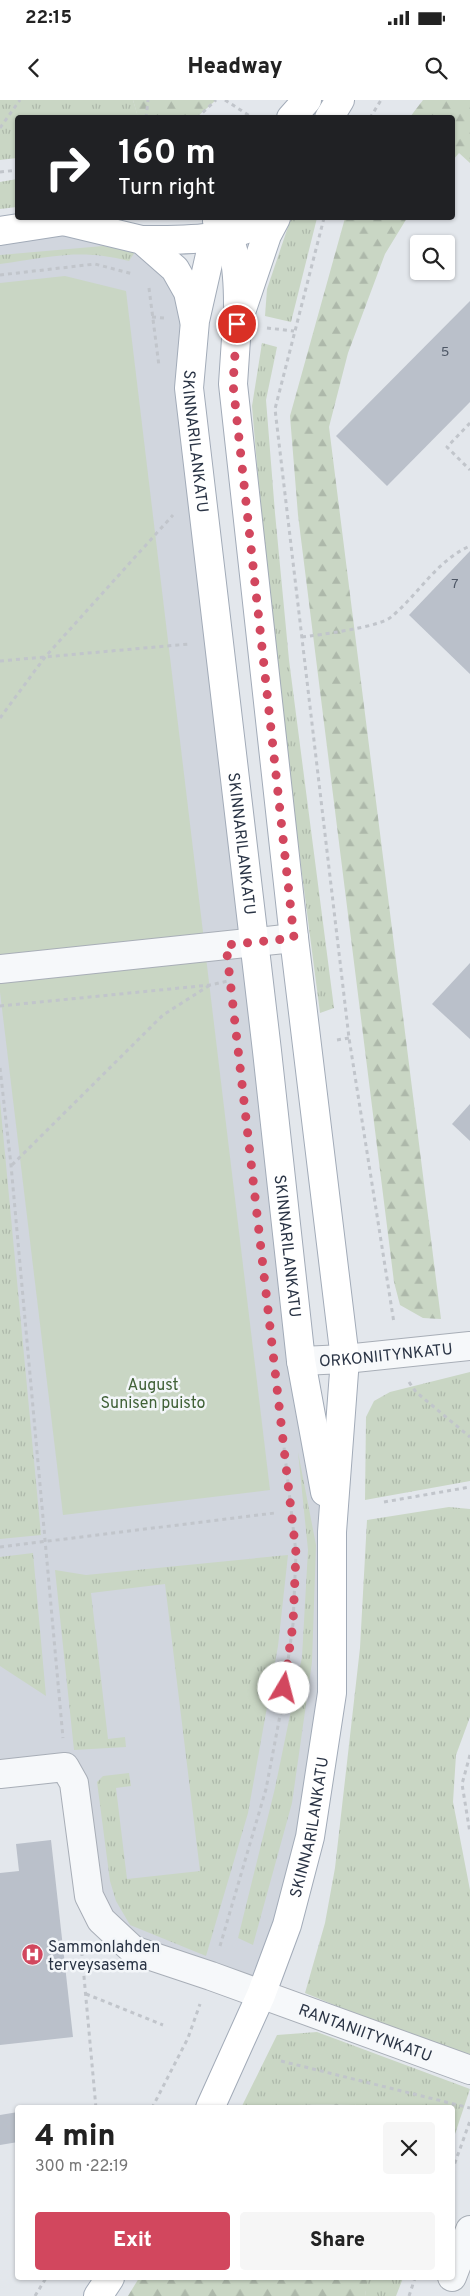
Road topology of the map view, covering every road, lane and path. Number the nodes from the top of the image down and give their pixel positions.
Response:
1 (20, 100) edge
2 (148, 100) edge
3 (216, 100) edge
4 (225, 100) edge
5 (307, 100) edge
6 (340, 100) edge
7 (381, 100) edge
8 (146, 115) edge
9 (200, 115) edge
10 (248, 115) edge
11 (294, 115) edge
12 (331, 115) edge
13 (372, 115) edge
14 (0, 128) edge
15 (15, 170) edge
16 (0, 172) edge
17 (76, 220) edge
18 (258, 220) edge
19 (275, 220) edge
20 (323, 220) edge
21 (220, 226) edge
22 (0, 231) edge
23 (142, 240) junction
24 (0, 275) edge
25 (139, 275) dead end
26 (149, 287) dead end
27 (195, 322) junction
28 (237, 324) junction
29 (160, 375) dead end
30 (470, 423) edge
31 (470, 470) edge
32 (178, 520) dead end
33 (470, 546) edge
34 (302, 637) junction
35 (192, 644) dead end
36 (45, 657) junction
37 (0, 661) edge
38 (0, 718) edge
39 (294, 938) junction
40 (254, 942) junction
41 (226, 945) junction
42 (0, 969) edge
43 (230, 981) junction
44 (210, 985) junction
45 (231, 990) dead end
46 (0, 1006) edge
47 (0, 1068) edge
48 (11, 1165) junction
49 (392, 1315) dead end
50 (470, 1346) edge
51 (345, 1359) junction
52 (301, 1361) junction
53 (283, 1439) dead end
54 (470, 1487) edge
55 (384, 1502) dead end
56 (275, 1513) dead end
57 (332, 1532) junction
58 (45, 1542) junction
59 (0, 1548) edge
60 (470, 1755) edge
61 (65, 1767) junction
62 (0, 1774) edge
63 (468, 1810) edge
64 (470, 1833) edge
65 (80, 1935) dead end
66 (211, 1976) junction
67 (86, 1994) junction
68 (260, 1995) junction
69 (163, 2025) dead end
70 (281, 2061) dead end
71 (470, 2070) edge
72 (96, 2105) edge
73 (154, 2105) edge
74 (211, 2105) edge
75 (470, 2108) edge
76 (470, 2121) edge
77 (455, 2163) edge
78 (470, 2230) edge
79 (455, 2269) edge
80 (45, 2280) edge
81 (109, 2280) edge
82 (414, 2280) edge
83 (451, 2280) edge
84 (34, 2296) edge
85 (98, 2296) edge
86 (409, 2296) edge
87 (446, 2296) edge

1 - 14 path
2 - 8 path
3 - 9 path
4 - 10 path
5 - 11 main road
6 - 12 main road
7 - 13 path
15 - 16 path
17 - 22 main road
17 - 23 main road
18 - 21 main road
19 - 28 main road, SKINNARILANKATU
20 - 34 path
21 - 23 main road
21 - 27 main road, SKINNARILANKATU
21 - 28 main road
23 - 27 main road
24 - 25 path
26 - 29 path
27 - 40 main road, SKINNARILANKATU
28 - 39 main road, SKINNARILANKATU
30 - 31 path
32 - 36 path
33 - 34 path
34 - 49 path
35 - 36 path
36 - 37 path
36 - 38 path
39 - 40 street
39 - 51 main road, SKINNARILANKATU
40 - 41 street
40 - 52 main road, SKINNARILANKATU
41 - 42 street
41 - 43 path
43 - 44 path
43 - 45 path
44 - 46 path
44 - 48 path
47 - 48 path
48 - 58 path
50 - 51 street, ORKONIITYNKATU
51 - 52 street, ORKONIITYNKATU
51 - 57 main road, SKINNARILANKATU
52 - 57 main road, SKINNARILANKATU
53 - 66 path
54 - 55 path
56 - 58 path
57 - 68 main road, SKINNARILANKATU
58 - 59 path
58 - 61 path
60 - 63 path
61 - 62 street
61 - 66 street, RANTANIITYNKATU
63 - 64 path
65 - 67 path
66 - 68 street, RANTANIITYNKATU
66 - 73 path
67 - 69 path
67 - 72 path
68 - 71 street, RANTANIITYNKATU
68 - 74 main road, SKINNARILANKATU
70 - 75 path
76 - 77 path
78 - 79 street
80 - 84 path
81 - 85 main road
82 - 86 path
83 - 87 street

